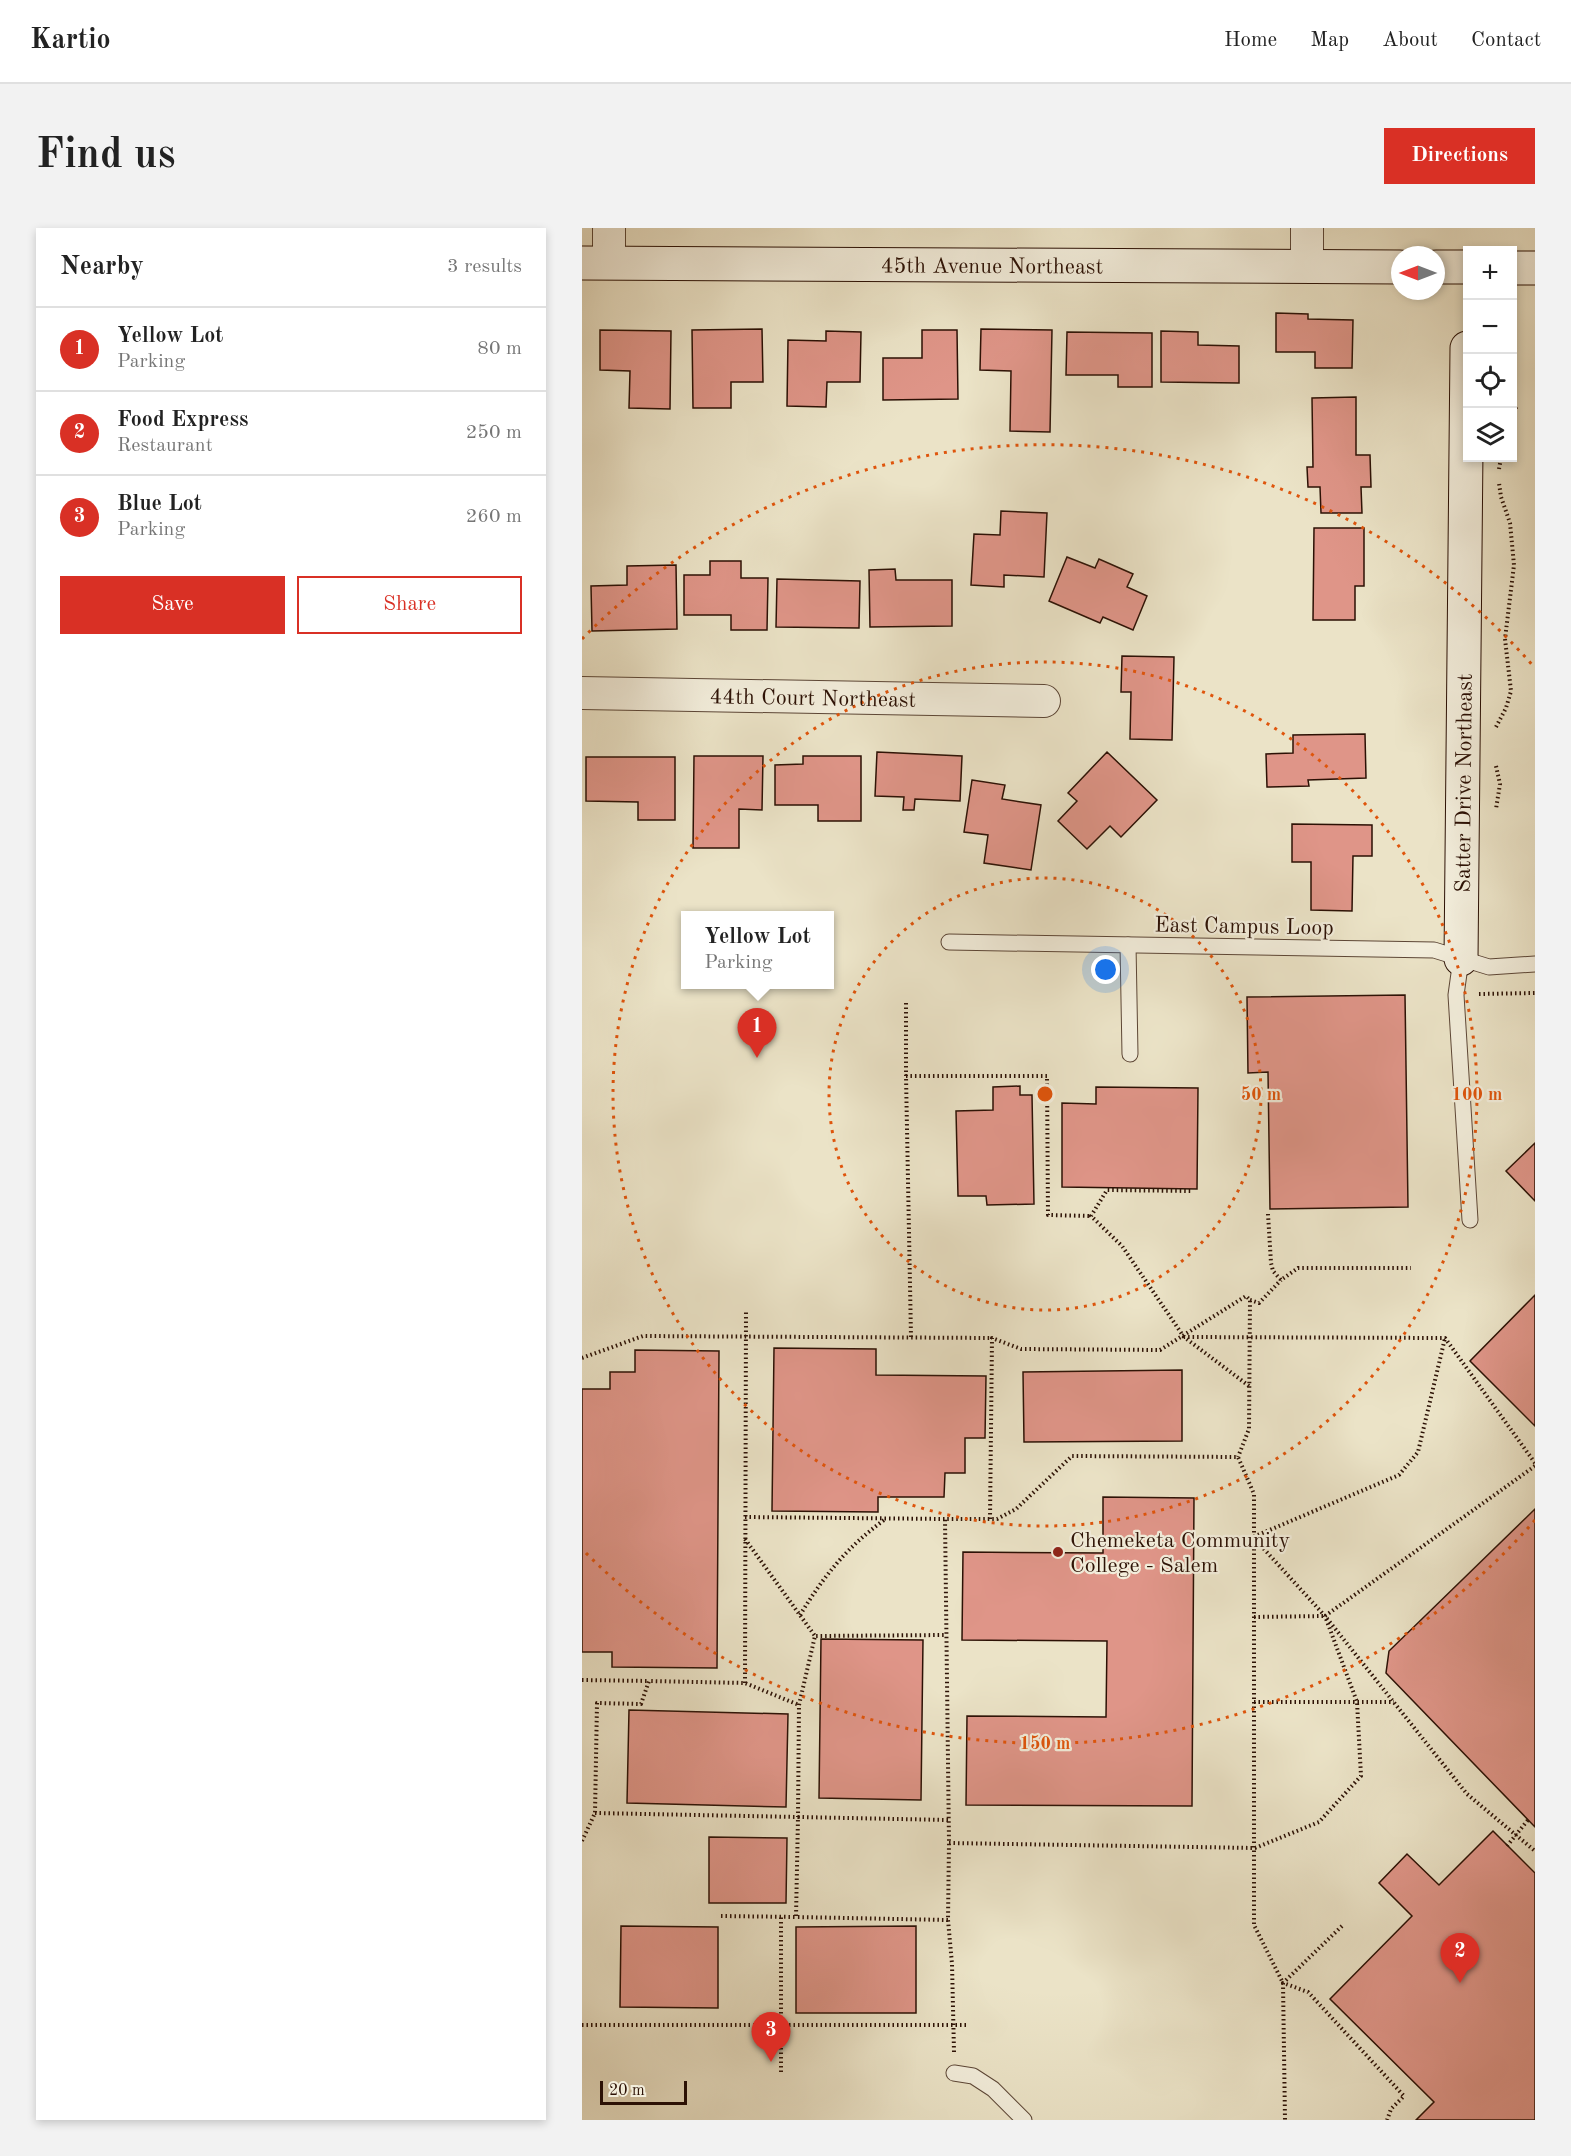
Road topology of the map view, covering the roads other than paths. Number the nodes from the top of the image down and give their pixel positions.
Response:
1 (609, 228) edge
2 (1307, 228) edge
3 (596, 263) edge
4 (1306, 266) junction
5 (1391, 267) edge
6 (1445, 267) edge
7 (1463, 267) edge
8 (1517, 268) edge
9 (1535, 268) edge
10 (1467, 354) edge
11 (582, 693) edge
12 (1044, 701) dead end
13 (949, 942) dead end
14 (1128, 945) junction
15 (1461, 959) junction
16 (1535, 964) edge
17 (1130, 1054) dead end
18 (1470, 1220) dead end
19 (954, 2073) road end
20 (1024, 2120) edge

1 - 3 street
2 - 4 street
3 - 4 street, 45th Avenue Northeast
4 - 5 street, 45th Avenue Northeast
6 - 7 street
8 - 9 street
10 - 15 street, Satter Drive Northeast
11 - 12 street, 44th Court Northeast
13 - 14 lane, East Campus Loop
14 - 15 lane, East Campus Loop
14 - 17 lane
15 - 16 lane, East Campus Loop
15 - 18 lane, Satter Drive Northeast
19 - 20 lane

